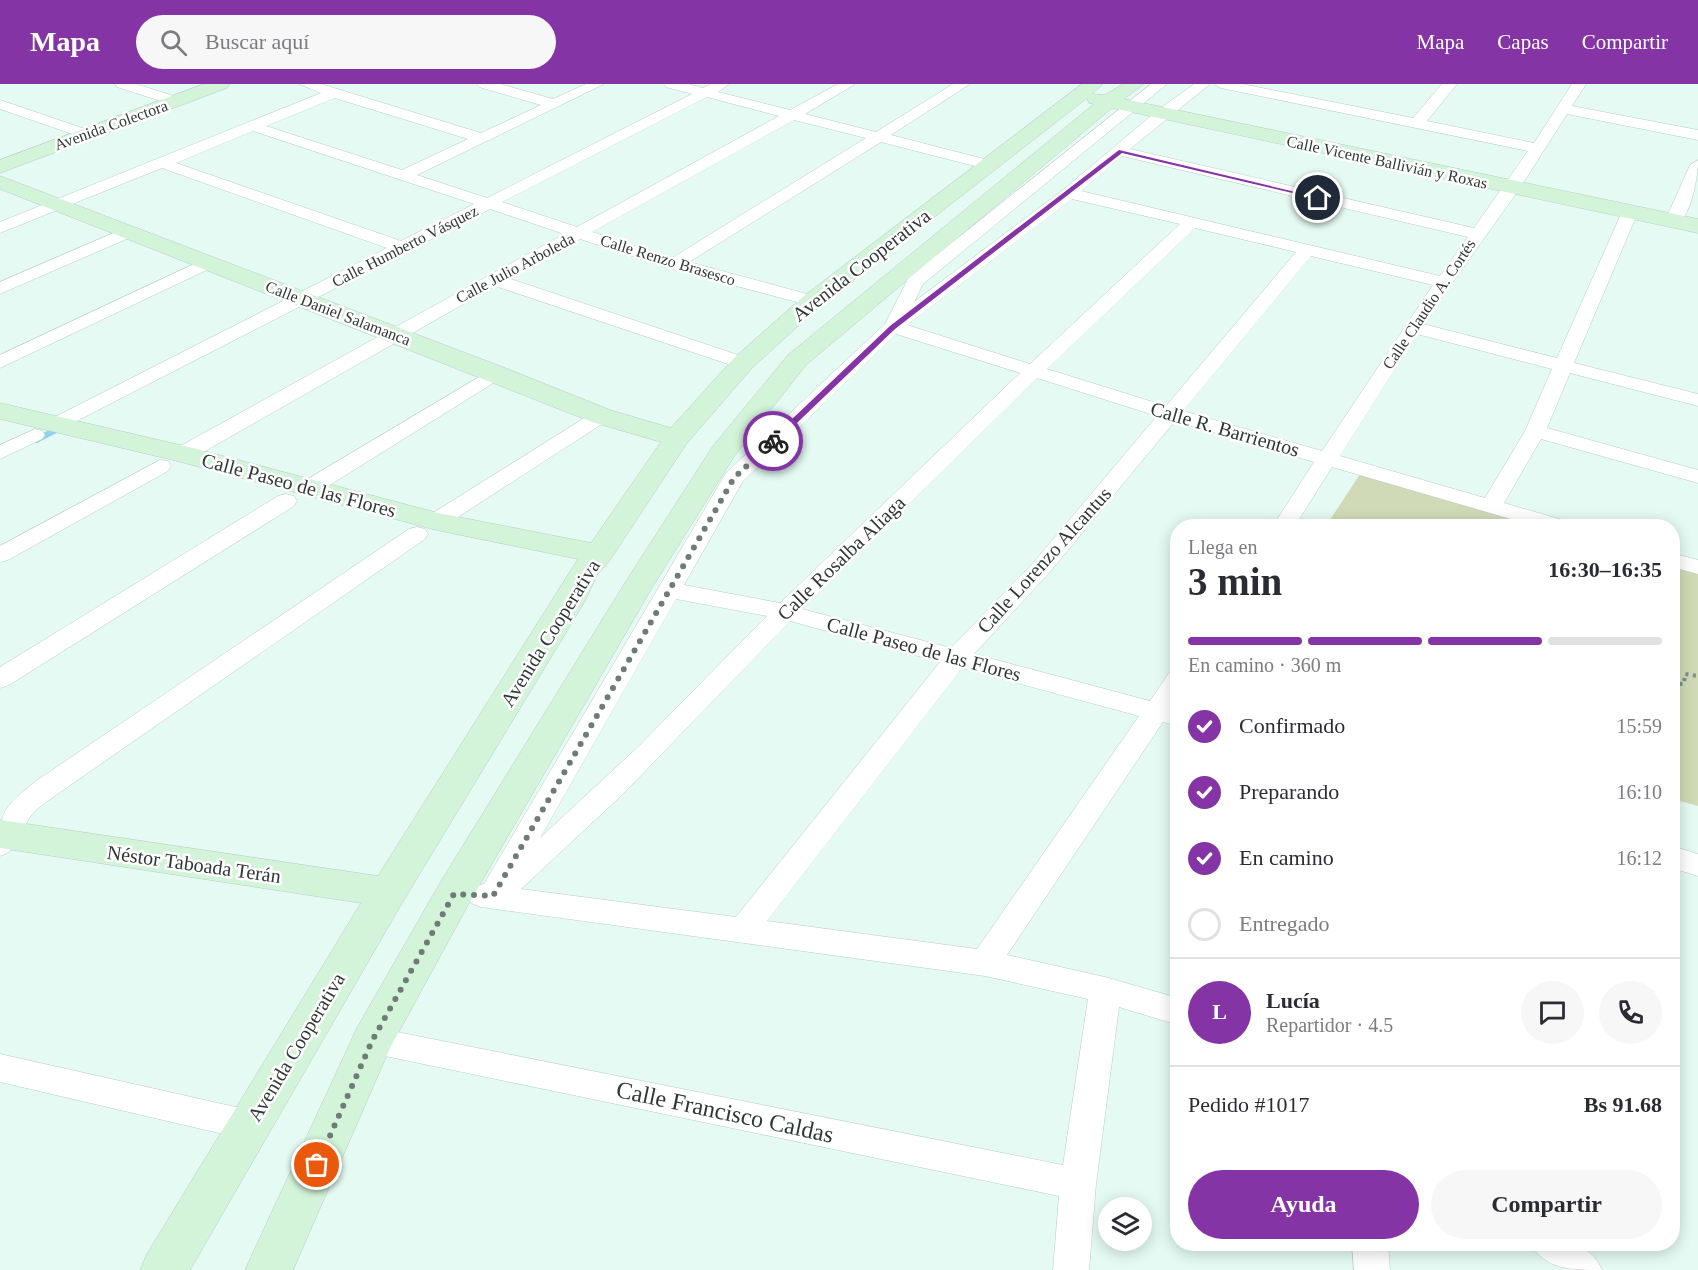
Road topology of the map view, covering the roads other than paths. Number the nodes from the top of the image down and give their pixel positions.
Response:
1 (122, 84) edge
2 (221, 84) edge
3 (306, 84) edge
4 (484, 84) edge
5 (597, 84) edge
6 (671, 84) edge
7 (722, 84) edge
8 (848, 84) edge
9 (963, 84) edge
10 (1135, 84) edge
11 (1160, 84) edge
12 (1203, 84) edge
13 (1221, 84) edge
14 (1450, 84) edge
15 (1579, 84) edge
16 (1325, 90) dead end
17 (334, 93) junction
18 (705, 93) junction
19 (1093, 94) edge
20 (175, 101) junction
21 (1312, 102) junction
22 (0, 104) edge
23 (555, 104) junction
24 (1131, 107) junction
25 (1563, 109) junction
26 (1163, 113) junction
27 (792, 115) junction
28 (1417, 123) junction
29 (252, 126) junction
30 (86, 134) junction
31 (1698, 135) edge
32 (482, 138) junction
33 (878, 138) junction
34 (1538, 148) junction
35 (1121, 151) junction
36 (162, 163) junction
37 (990, 165) junction
38 (0, 167) edge
39 (1697, 171) edge
40 (403, 175) junction
41 (0, 182) edge
42 (1512, 188) junction
43 (1069, 193) junction
44 (489, 204) junction
45 (57, 205) junction
46 (1630, 212) junction
47 (1673, 221) junction
48 (1192, 222) junction
49 (1698, 226) edge
50 (0, 228) edge
51 (125, 233) junction
52 (580, 233) junction
53 (1477, 234) junction
54 (403, 248) junction
55 (1307, 250) junction
56 (207, 263) junction
57 (674, 264) junction
58 (495, 280) junction
59 (1443, 282) junction
60 (0, 289) edge
61 (299, 299) junction
62 (812, 302) junction
63 (893, 327) junction
64 (1412, 327) junction
65 (392, 334) junction
66 (0, 362) edge
67 (743, 363) junction
68 (1563, 365) junction
69 (1033, 371) junction
70 (496, 373) junction
71 (1698, 400) edge
72 (0, 411) edge
73 (1171, 414) junction
74 (601, 416) junction
75 (0, 426) edge
76 (45, 430) junction
77 (1535, 431) junction
78 (677, 438) junction
79 (0, 453) edge
80 (1327, 458) junction
81 (172, 460) junction
82 (1698, 477) edge
83 (298, 495) junction
84 (1491, 507) junction
85 (1289, 519) edge
86 (1533, 519) edge
87 (427, 528) junction
88 (0, 555) edge
89 (1680, 562) edge
90 (591, 563) junction
91 (1698, 567) edge
92 (668, 590) junction
93 (785, 612) junction
94 (957, 657) junction
95 (0, 679) edge
96 (1167, 713) edge
97 (3, 838) edge
98 (1680, 859) edge
99 (1698, 865) edge
100 (388, 892) junction
101 (454, 894) junction
102 (493, 896) junction
103 (742, 932) junction
104 (985, 963) junction
105 (1106, 990) junction
106 (1170, 1010) edge
107 (372, 1041) junction
108 (0, 1068) edge
109 (249, 1125) junction
110 (1078, 1184) junction
111 (1371, 1251) edge
112 (1558, 1251) edge
113 (273, 1269) edge
114 (164, 1270) edge
115 (1071, 1270) edge
116 (1372, 1270) edge
117 (1584, 1270) edge

1 - 20 street
2 - 20 street, Avenida Colectora
3 - 17 street
4 - 23 street
5 - 23 street
6 - 18 street
7 - 18 street, Calle Humberto Vásquez
8 - 27 street, Calle Julio Arboleda
9 - 33 street
10 - 19 street, Avenida Cooperativa
11 - 24 street
12 - 26 street
13 - 21 street
14 - 28 street
15 - 25 street, Calle Claudio A. Cortés
16 - 21 street
17 - 29 street
17 - 32 street
18 - 27 street
18 - 44 street, Calle Humberto Vásquez
19 - 24 street, Calle Vicente Ballivián y Roxas
19 - 37 street, Avenida Cooperativa
19 - 101 street, Avenida Cooperativa
20 - 30 street, Avenida Colectora
21 - 28 street
22 - 30 street
23 - 32 street
24 - 26 street, Calle Vicente Ballivián y Roxas
24 - 63 street
25 - 31 street
25 - 34 street, Calle Claudio A. Cortés
26 - 35 street
26 - 42 street, Calle Vicente Ballivián y Roxas
27 - 33 street
27 - 52 street, Calle Julio Arboleda
28 - 34 street
29 - 36 street
29 - 40 street, Calle Renzo Brasesco
30 - 38 street, Avenida Colectora
32 - 40 street
33 - 37 street
33 - 57 street
34 - 42 street, Calle Claudio A. Cortés
35 - 43 street
35 - 53 street
36 - 45 street
36 - 54 street
37 - 62 street, Avenida Cooperativa
39 - 47 street
40 - 44 street, Calle Renzo Brasesco
41 - 45 street, Calle Daniel Salamanca
42 - 46 street, Calle Vicente Ballivián y Roxas
42 - 53 street, Calle Claudio A. Cortés
43 - 48 street
43 - 63 street
44 - 52 street, Calle Renzo Brasesco
44 - 54 street, Calle Humberto Vásquez
45 - 50 street
45 - 51 street, Calle Daniel Salamanca
46 - 47 street, Calle Vicente Ballivián y Roxas
46 - 68 street
47 - 49 street, Calle Vicente Ballivián y Roxas
48 - 55 street
48 - 69 street, Calle Rosalba Aliaga
51 - 56 street, Calle Daniel Salamanca
51 - 60 street
52 - 57 street, Calle Renzo Brasesco
52 - 58 street, Calle Julio Arboleda
53 - 59 street, Calle Claudio A. Cortés
54 - 61 street, Calle Humberto Vásquez
55 - 59 street
55 - 73 street, Calle Lorenzo Alcantus
56 - 61 street, Calle Daniel Salamanca
56 - 66 street
57 - 62 street, Calle Renzo Brasesco
58 - 65 street, Calle Julio Arboleda
58 - 67 street
59 - 64 street, Calle Claudio A. Cortés
61 - 65 street, Calle Daniel Salamanca
61 - 76 street, Calle Humberto Vásquez
62 - 67 street, Avenida Cooperativa
63 - 69 street, Calle R. Barrientos
63 - 92 street
64 - 68 street
64 - 80 street, Calle Claudio A. Cortés
65 - 70 street, Calle Daniel Salamanca
65 - 81 street, Calle Julio Arboleda
67 - 78 street, Avenida Cooperativa
68 - 71 street
68 - 77 street
69 - 73 street, Calle R. Barrientos
69 - 93 street, Calle Rosalba Aliaga
70 - 74 street, Calle Daniel Salamanca
70 - 83 street
72 - 76 street, Calle Paseo de las Flores
73 - 80 street, Calle R. Barrientos
73 - 94 street, Calle Lorenzo Alcantus
74 - 78 street, Calle Daniel Salamanca
74 - 87 street
75 - 76 street, Calle Paseo de las Flores
76 - 79 street, Calle Humberto Vásquez
76 - 81 street, Calle Paseo de las Flores
77 - 82 street
77 - 84 street
78 - 90 street, Avenida Cooperativa
80 - 84 street, Calle R. Barrientos
80 - 85 street, Calle Claudio A. Cortés
81 - 83 street, Calle Paseo de las Flores
81 - 88 street, Calle Julio Arboleda
83 - 87 street, Calle Paseo de las Flores
83 - 95 street
84 - 86 street, Calle R. Barrientos
87 - 90 street, Calle Paseo de las Flores
87 - 97 street
89 - 91 street
90 - 100 street, Avenida Cooperativa
92 - 93 street, Calle Paseo de las Flores
92 - 102 street
93 - 94 street, Calle Paseo de las Flores
93 - 102 street, Calle Rosalba Aliaga
94 - 96 street, Calle Paseo de las Flores
94 - 103 street, Calle Lorenzo Alcantus
96 - 104 street
97 - 100 street, Néstor Taboada Terán
98 - 99 street
100 - 109 street, Avenida Cooperativa
101 - 102 street
101 - 107 street, Avenida Cooperativa
102 - 103 street
103 - 104 street
104 - 105 street
105 - 106 street
105 - 110 street
107 - 110 street, Calle Francisco Caldas
107 - 113 street, Avenida Cooperativa
108 - 109 street
109 - 114 street, Avenida Cooperativa
110 - 115 street
111 - 116 street
112 - 117 street

